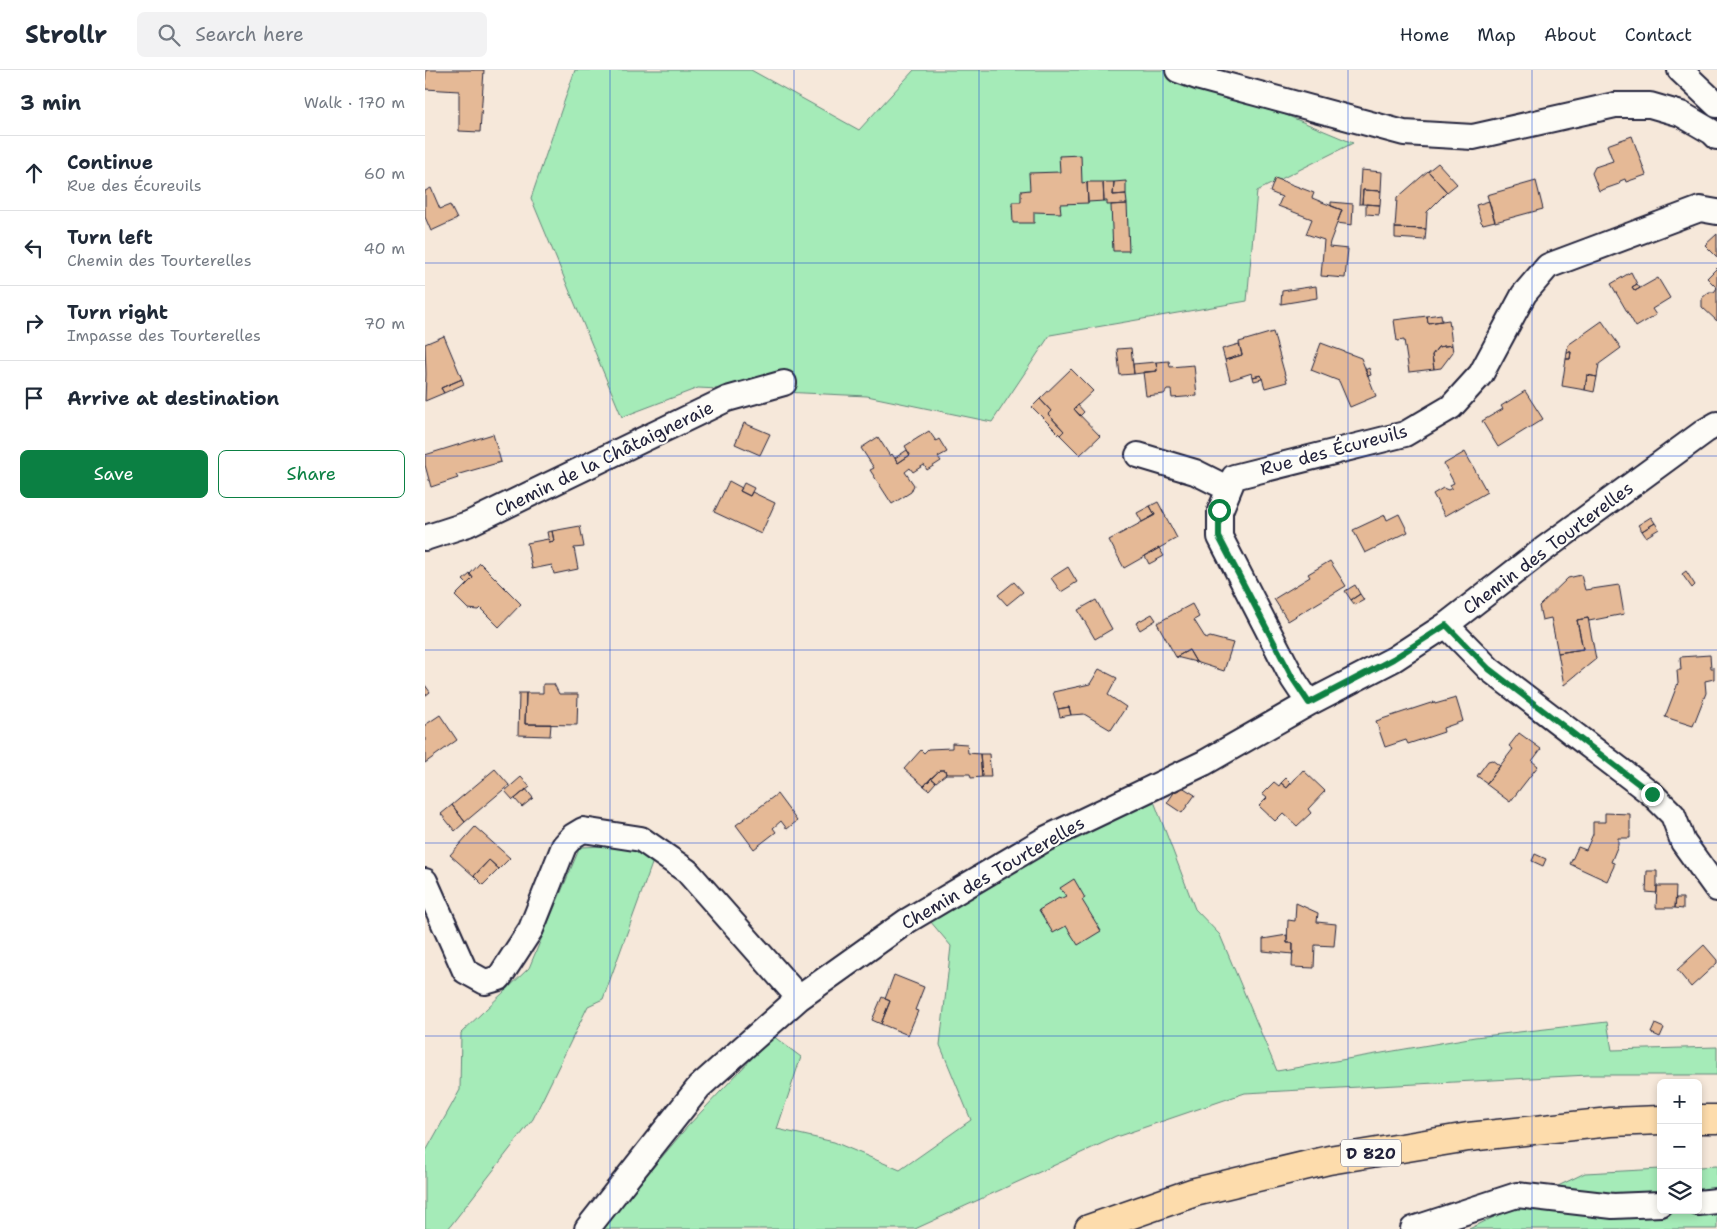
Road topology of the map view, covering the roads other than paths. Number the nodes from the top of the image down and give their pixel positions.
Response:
1 (1178, 70) edge
2 (1680, 70) edge
3 (1717, 105) edge
4 (1717, 137) edge
5 (1717, 212) edge
6 (784, 382) dead end
7 (1717, 424) edge
8 (1138, 455) dead end
9 (1229, 489) junction
10 (425, 538) edge
11 (1446, 625) junction
12 (1309, 703) junction
13 (425, 880) edge
14 (1717, 889) edge
15 (799, 998) junction
16 (1702, 1119) edge
17 (1717, 1119) edge
18 (1657, 1120) edge
19 (1717, 1201) edge
20 (1702, 1203) edge
21 (1657, 1204) edge
22 (587, 1229) edge
23 (1089, 1229) edge
24 (1413, 1229) edge

1 - 4 street
2 - 3 street
5 - 9 street, Rue des Écureuils
6 - 10 street, Chemin de la Châtaigneraie
7 - 11 street, Chemin des Tourterelles
8 - 9 street
9 - 12 street, Rue des Écureuils
11 - 12 street, Chemin des Tourterelles
11 - 14 street
12 - 15 street, Chemin des Tourterelles
13 - 15 street
15 - 22 street, Chemin des Tourterelles
16 - 17 main road
18 - 23 main road, D 820
19 - 20 street
21 - 24 street

